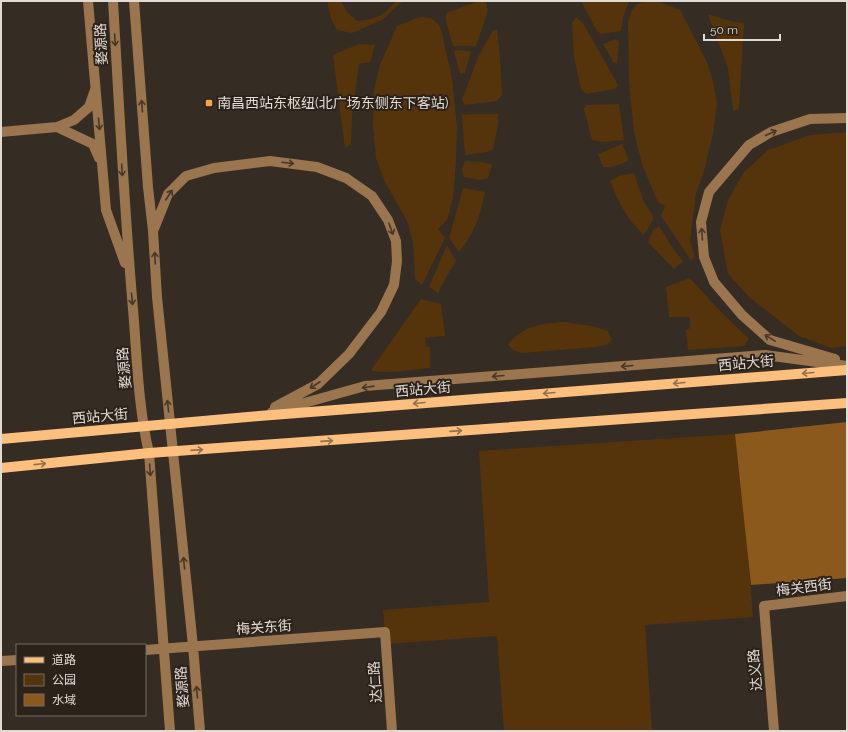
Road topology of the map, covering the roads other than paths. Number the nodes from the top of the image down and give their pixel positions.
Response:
1 (88, 1) edge
2 (113, 1) edge
3 (134, 1) edge
4 (96, 89) junction
5 (847, 118) edge
6 (56, 127) junction
7 (1, 132) edge
8 (103, 168) junction
9 (153, 231) junction
10 (130, 277) junction
11 (847, 364) edge
12 (847, 370) edge
13 (847, 403) edge
14 (259, 416) junction
15 (170, 425) junction
16 (143, 427) junction
17 (1, 439) edge
18 (172, 452) junction
19 (149, 453) junction
20 (1, 468) edge
21 (847, 596) edge
22 (764, 606) joint
23 (385, 632) joint
24 (193, 646) junction
25 (164, 648) junction
26 (146, 650) edge
27 (16, 660) edge
28 (1, 661) edge
29 (170, 731) edge
30 (200, 731) edge
31 (392, 731) edge
32 (774, 731) edge

1 - 4 street
2 -> 10 street, 婺源路
9 -> 3 street, 婺源路
4 - 6 street
4 -> 8 street
11 -> 5 street
6 - 7 street
6 - 8 street
8 - 10 street
9 -> 14 street
15 -> 9 street, 婺源路
10 -> 16 street, 婺源路
11 -> 14 street
12 -> 14 main road, 西站大街
18 -> 13 main road
14 - 15 main road, 西站大街
15 - 16 main road, 西站大街
15 - 18 street, 婺源路
16 - 17 main road, 西站大街
16 - 19 street, 婺源路
18 - 19 main road
24 -> 18 street, 婺源路
20 -> 19 main road
19 -> 25 street, 婺源路
21 - 22 street, 梅关西街
22 - 32 street, 达义路
23 - 24 street, 梅关东街
23 - 31 street, 达仁路
24 - 25 street, 梅关东街
30 -> 24 street, 婺源路
25 - 26 street, 梅关东街
25 - 29 street, 婺源路
27 - 28 street

